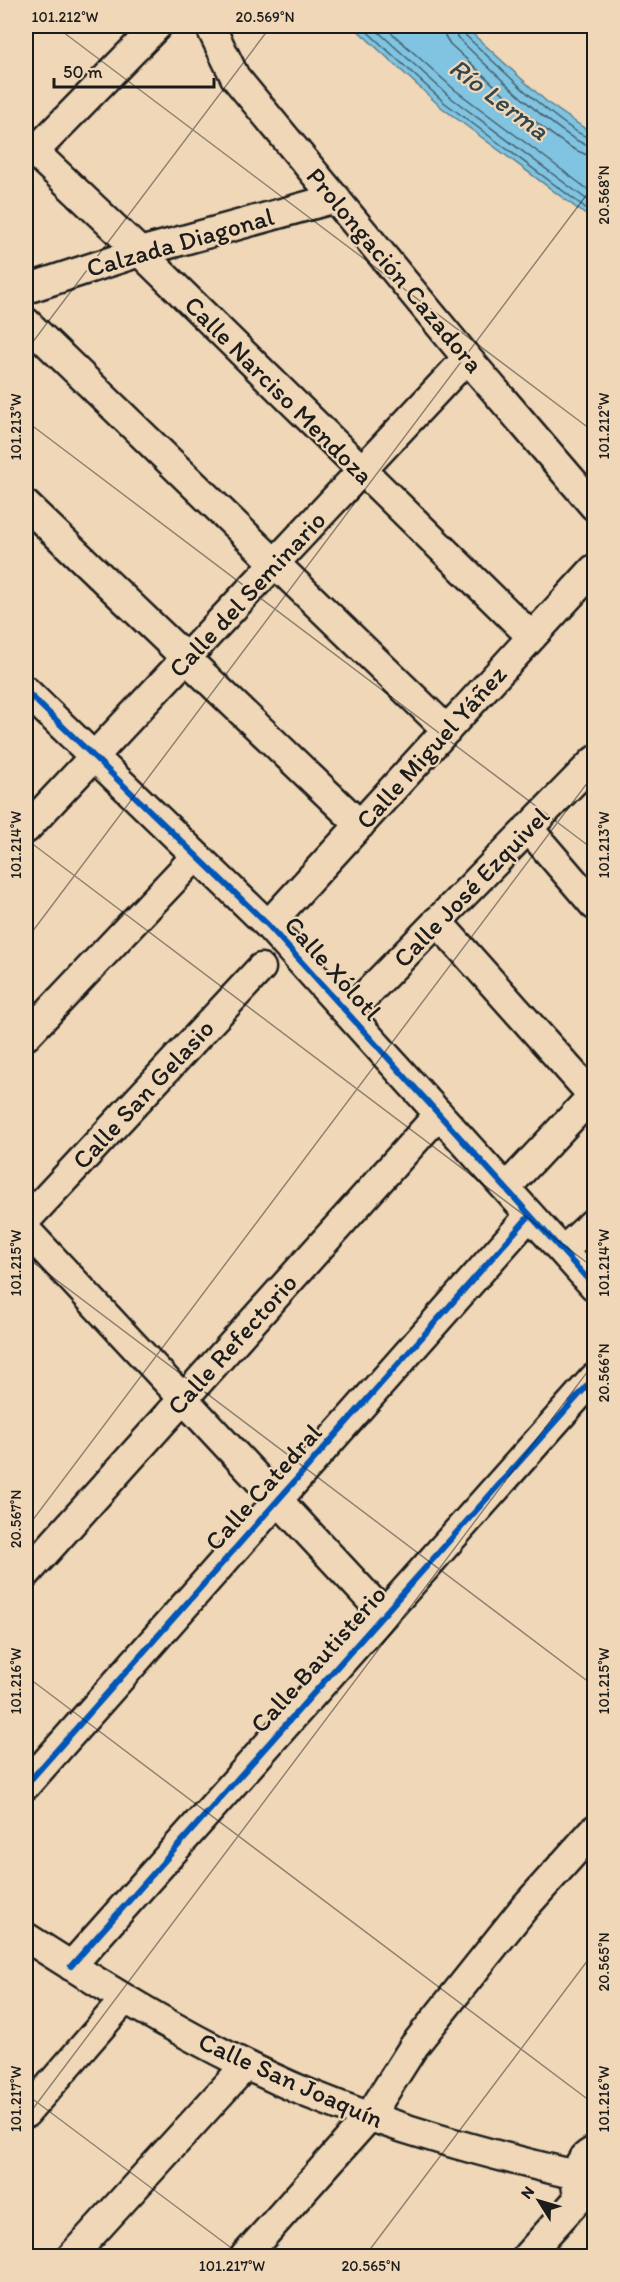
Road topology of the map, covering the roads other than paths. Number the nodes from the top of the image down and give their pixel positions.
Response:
1 (157, 26) edge
2 (210, 26) edge
3 (30, 148) edge
4 (336, 198) junction
5 (140, 252) junction
6 (26, 289) edge
7 (26, 322) edge
8 (467, 358) junction
9 (362, 471) junction
10 (26, 505) edge
11 (594, 506) edge
12 (274, 564) junction
13 (594, 569) edge
14 (532, 637) junction
15 (186, 658) junction
16 (26, 691) edge
17 (447, 730) junction
18 (93, 757) junction
19 (594, 761) edge
20 (360, 825) junction
21 (528, 828) junction
22 (26, 830) edge
23 (196, 856) junction
24 (594, 905) edge
25 (437, 921) junction
26 (268, 925) junction
27 (261, 968) dead end
28 (348, 1013) junction
29 (26, 1036) edge
30 (594, 1095) edge
31 (439, 1114) junction
32 (506, 1188) junction
33 (530, 1215) junction
34 (26, 1220) edge
35 (594, 1222) edge
36 (26, 1230) edge
37 (563, 1251) junction
38 (594, 1286) edge
39 (594, 1378) edge
40 (183, 1399) junction
41 (278, 1500) junction
42 (26, 1574) edge
43 (384, 1614) junction
44 (26, 1785) edge
45 (594, 1830) edge
46 (26, 1937) edge
47 (71, 1966) junction
48 (125, 1999) junction
49 (246, 2065) junction
50 (26, 2113) edge
51 (369, 2117) junction
52 (594, 2151) edge
53 (584, 2194) edge
54 (72, 2256) edge
55 (245, 2256) edge
56 (527, 2256) edge

1 - 3 street
2 - 4 street, Prolongación Cazadora
3 - 5 street, Calle Narciso Mendoza
4 - 5 street, Calzada Diagonal
4 - 8 street, Prolongación Cazadora
5 - 6 street, Calzada Diagonal
5 - 9 street, Calle Narciso Mendoza
7 - 12 street
8 - 9 street, Calle del Seminario
8 - 11 street, Prolongación Cazadora
9 - 12 street, Calle del Seminario
9 - 14 street, Calle Narciso Mendoza
10 - 15 street
12 - 15 street, Calle del Seminario
12 - 17 street
13 - 14 street, Calle Miguel Yáñez
14 - 17 street, Calle Miguel Yáñez
15 - 18 street, Calle del Seminario
15 - 20 street
16 - 18 street, Calle Xólotl
17 - 20 street, Calle Miguel Yáñez
18 - 22 street, Calle del Seminario
18 - 23 street, Calle Xólotl
19 - 21 street, Calle José Ezquivel
20 - 26 street, Calle Miguel Yáñez
21 - 24 street
21 - 25 street, Calle José Ezquivel
23 - 26 street, Calle Xólotl
23 - 29 street
25 - 28 street, Calle José Ezquivel
25 - 30 street
26 - 28 street, Calle Xólotl
27 - 34 street, Calle San Gelasio
28 - 31 street, Calle Xólotl
30 - 32 street
31 - 32 street, Calle Xólotl
31 - 40 street, Calle Refectorio
32 - 33 street, Calle Xólotl
33 - 37 street, Calle Xólotl
33 - 41 street, Calle Catedral
35 - 37 street
36 - 40 street
37 - 38 street, Calle Xólotl
39 - 43 street, Calle Bautisterio
40 - 41 street
40 - 42 street, Calle Refectorio
41 - 43 street
41 - 44 street, Calle Catedral
43 - 47 street, Calle Bautisterio
45 - 51 street
46 - 47 street, Calle San Joaquín
47 - 48 street, Calle San Joaquín
48 - 49 street, Calle San Joaquín
48 - 50 street
49 - 51 street, Calle San Joaquín
49 - 54 street
51 - 53 street, Calle San Joaquín
51 - 55 street
52 - 53 street
53 - 56 street

